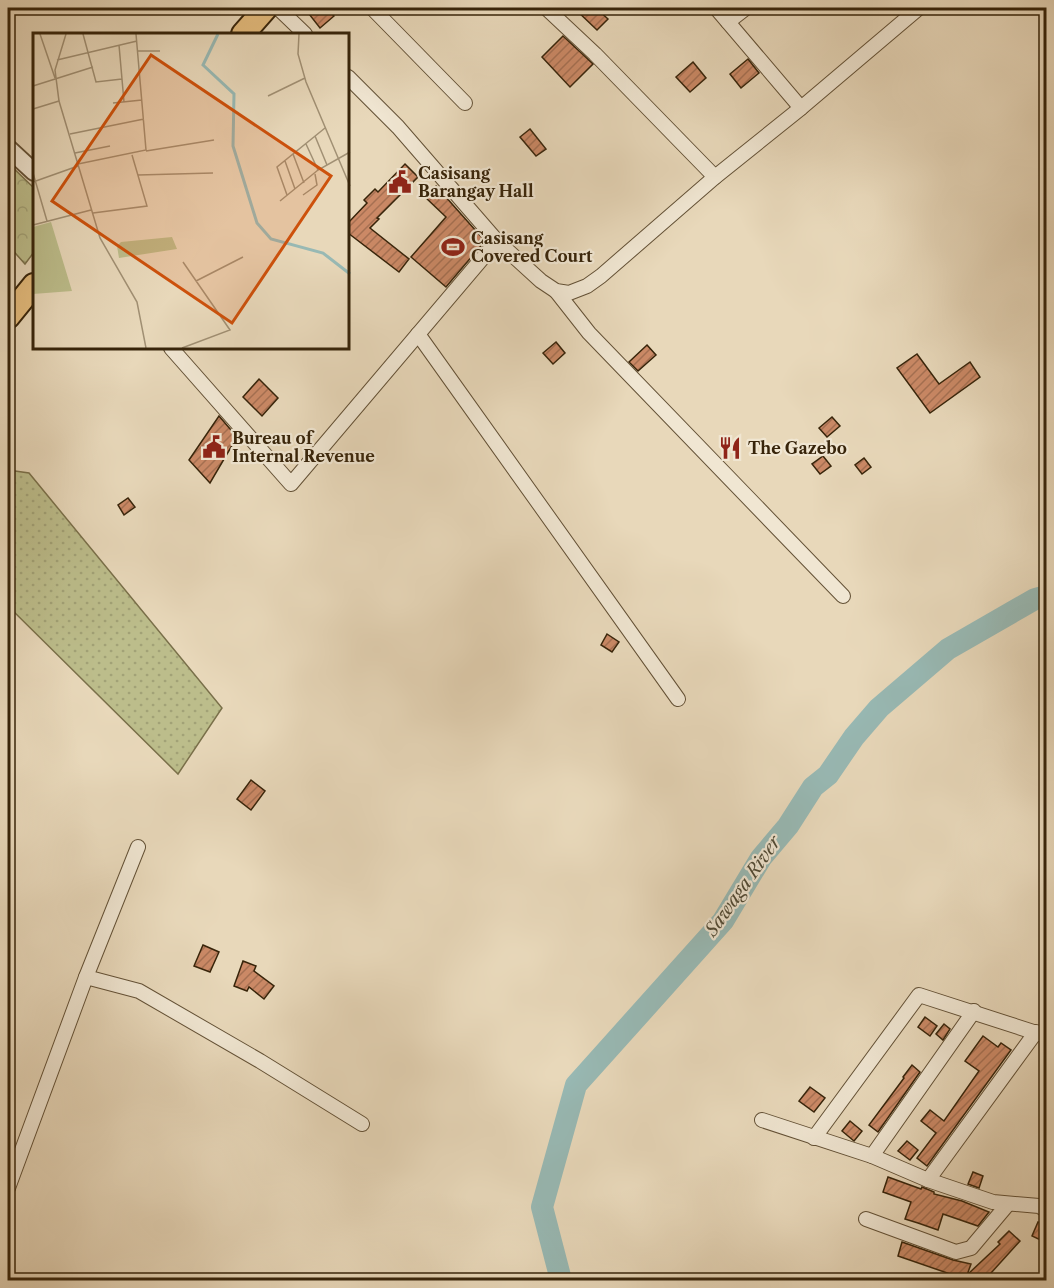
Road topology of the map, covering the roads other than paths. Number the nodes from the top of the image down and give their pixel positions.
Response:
1 (267, 8) edge
2 (372, 8) edge
3 (546, 8) edge
4 (716, 8) edge
5 (746, 8) edge
6 (919, 8) edge
7 (728, 22) junction
8 (244, 33) edge
9 (304, 33) edge
10 (350, 79) edge
11 (465, 103) dead end
12 (801, 108) junction
13 (8, 148) edge
14 (33, 171) edge
15 (715, 177) junction
16 (497, 241) junction
17 (33, 286) edge
18 (556, 291) junction
19 (8, 318) edge
20 (418, 334) junction
21 (173, 350) edge
22 (843, 596) dead end
23 (678, 699) dead end
24 (138, 847) dead end
25 (86, 977) junction
26 (974, 1011) junction
27 (1041, 1034) edge
28 (762, 1120) dead end
29 (362, 1124) dead end
30 (814, 1138) junction
31 (872, 1156) junction
32 (928, 1180) junction
33 (8, 1188) edge
34 (1047, 1194) edge
35 (1008, 1203) junction
36 (1043, 1208) edge
37 (866, 1219) dead end

1 - 8 highway
1 - 9 street
2 - 11 street
3 - 15 street
4 - 7 street
5 - 7 street
6 - 12 street
7 - 12 street
10 - 16 street
12 - 15 street
13 - 14 street
15 - 18 street
16 - 18 street
16 - 20 street
17 - 19 highway
18 - 22 street
20 - 21 street
20 - 23 street
24 - 25 street
25 - 29 street
25 - 33 street
26 - 27 street
26 - 30 street
26 - 31 street
27 - 32 street
28 - 30 street
30 - 31 street
31 - 32 street
32 - 35 street
34 - 36 street
35 - 36 street
35 - 37 street

